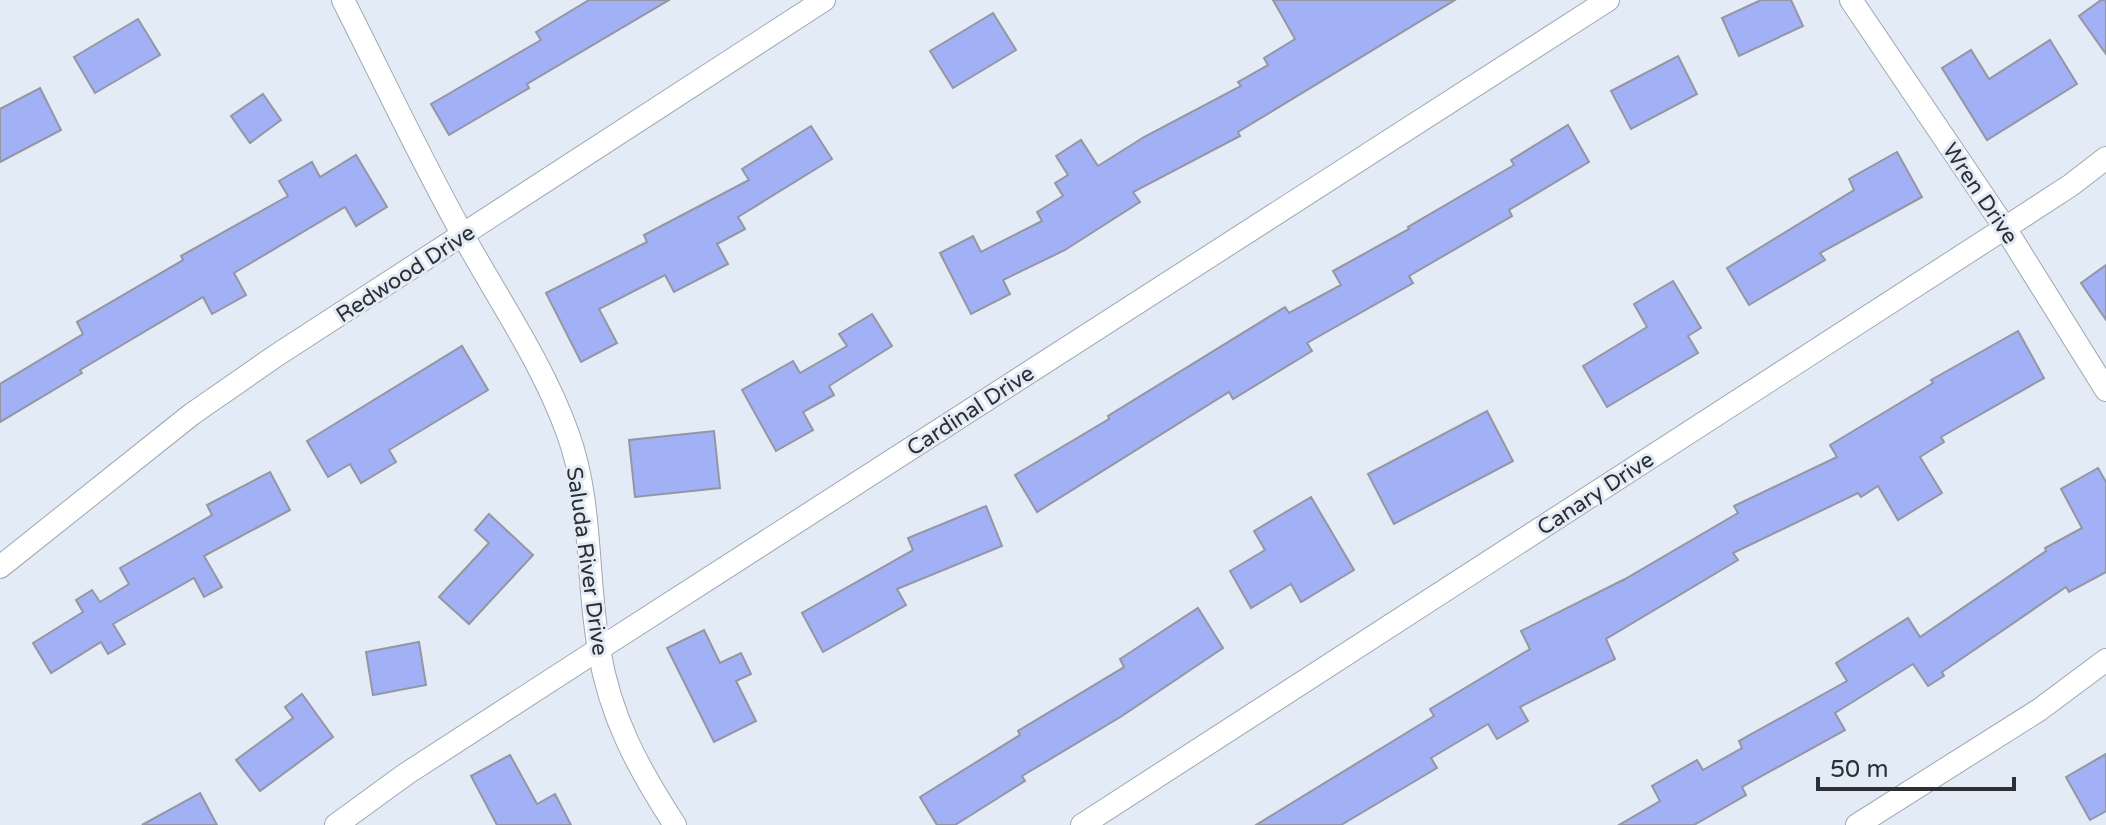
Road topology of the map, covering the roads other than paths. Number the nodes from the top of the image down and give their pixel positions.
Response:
1 (343, 0) edge
2 (824, 0) edge
3 (1608, 0) edge
4 (1851, 0) edge
5 (2106, 158) edge
6 (2005, 228) junction
7 (463, 235) junction
8 (2106, 390) edge
9 (0, 567) edge
10 (599, 649) junction
11 (2106, 660) edge
12 (336, 825) edge
13 (675, 825) edge
14 (1082, 825) edge
15 (1857, 825) edge

1 - 7 street, Saluda River Drive
2 - 7 street, Redwood Drive
3 - 10 street, Cardinal Drive
4 - 6 street, Wren Drive
5 - 6 street, Canary Drive
6 - 8 street, Wren Drive
6 - 14 street, Canary Drive
7 - 9 street, Redwood Drive
7 - 10 street, Saluda River Drive
10 - 12 street, Cardinal Drive
10 - 13 street, Saluda River Drive
11 - 15 street

